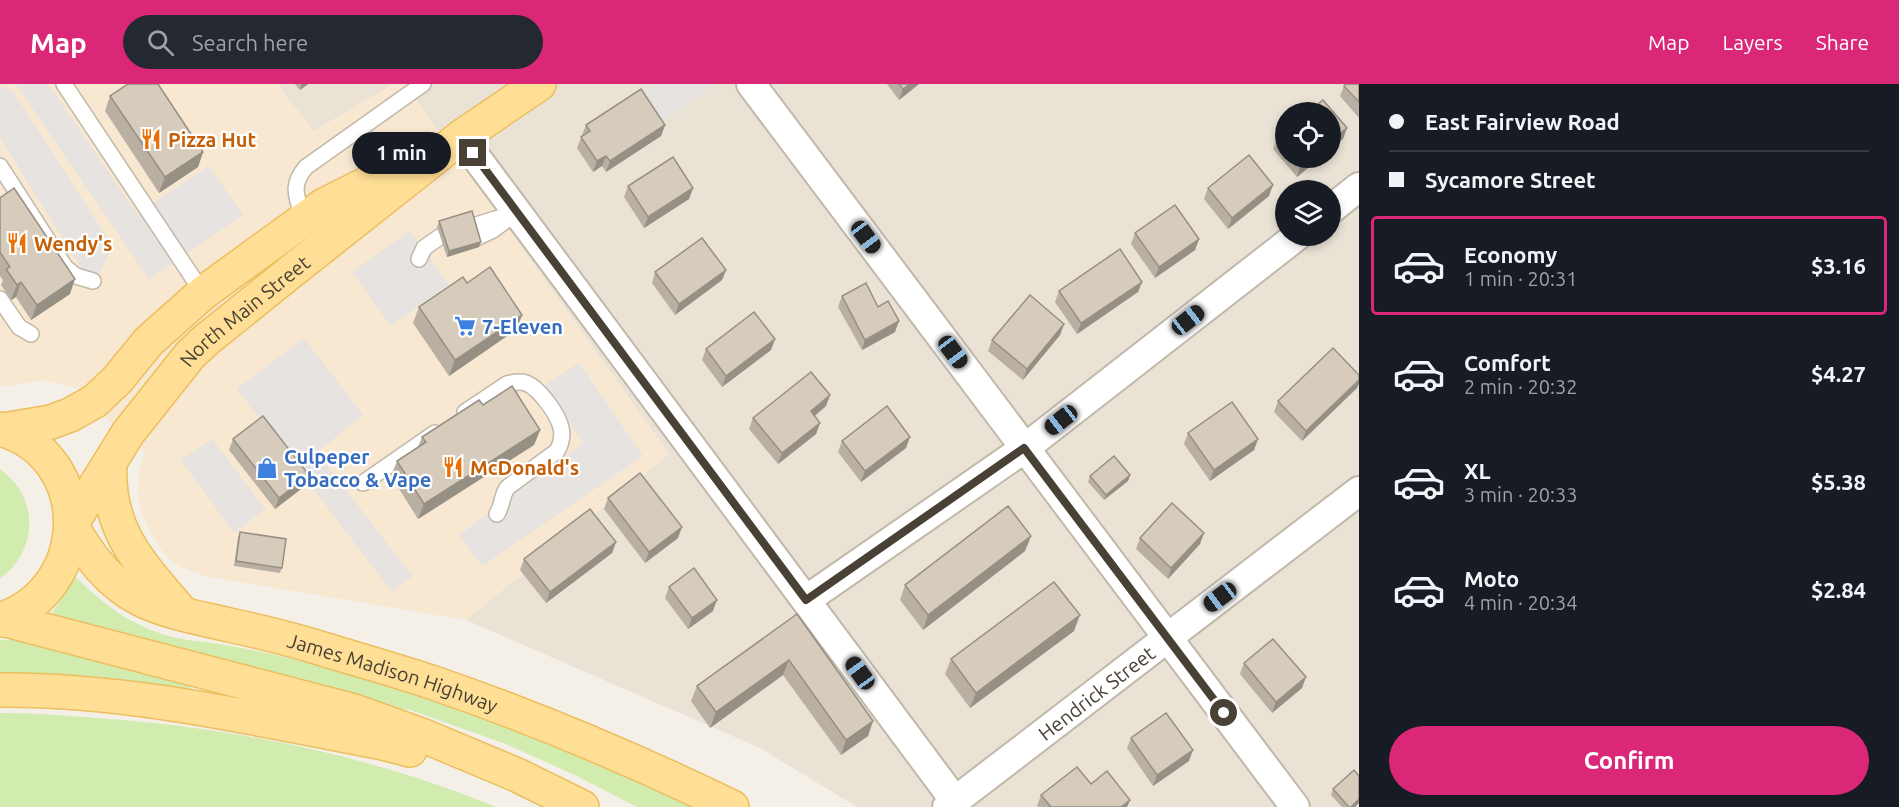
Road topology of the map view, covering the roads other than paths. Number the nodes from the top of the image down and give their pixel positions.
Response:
1 (64, 84) edge
2 (423, 84) edge
3 (539, 84) edge
4 (751, 84) edge
5 (461, 137) junction
6 (0, 166) edge
7 (1359, 188) edge
8 (1341, 202) edge
9 (517, 212) junction
10 (303, 220) junction
11 (474, 232) edge
12 (1284, 246) edge
13 (93, 281) dead end
14 (203, 292) junction
15 (0, 299) edge
16 (31, 334) dead end
17 (2, 430) edge
18 (1024, 448) junction
19 (110, 463) junction
20 (363, 483) dead end
21 (1359, 490) edge
22 (497, 514) dead end
23 (71, 525) junction
24 (806, 600) junction
25 (183, 614) junction
26 (1, 619) edge
27 (1167, 638) junction
28 (0, 690) edge
29 (951, 804) edge
30 (575, 807) edge
31 (582, 807) edge
32 (732, 807) edge
33 (1295, 807) edge

1 - 14 lane
2 - 10 lane
3 - 5 main road, North Main Street
4 - 18 street
5 - 9 street
5 - 10 main road, North Main Street
5 - 19 main road, North Main Street
6 - 13 lane
7 - 8 street
9 - 11 lane
9 - 24 street
10 - 14 main road, North Main Street
12 - 18 street
14 - 17 main road, North Main Street
15 - 16 lane
17 - 23 main road, North Main Street
18 - 24 street
18 - 27 street
19 - 23 main road, North Main Street
19 - 25 main road
20 - 22 lane
21 - 27 street, Hendrick Street
23 - 25 main road, James Madison Highway
23 - 26 main road, North Main Street
24 - 29 street
25 - 32 main road, James Madison Highway
26 - 31 main road
27 - 29 street, Hendrick Street
27 - 33 street
28 - 30 main road

